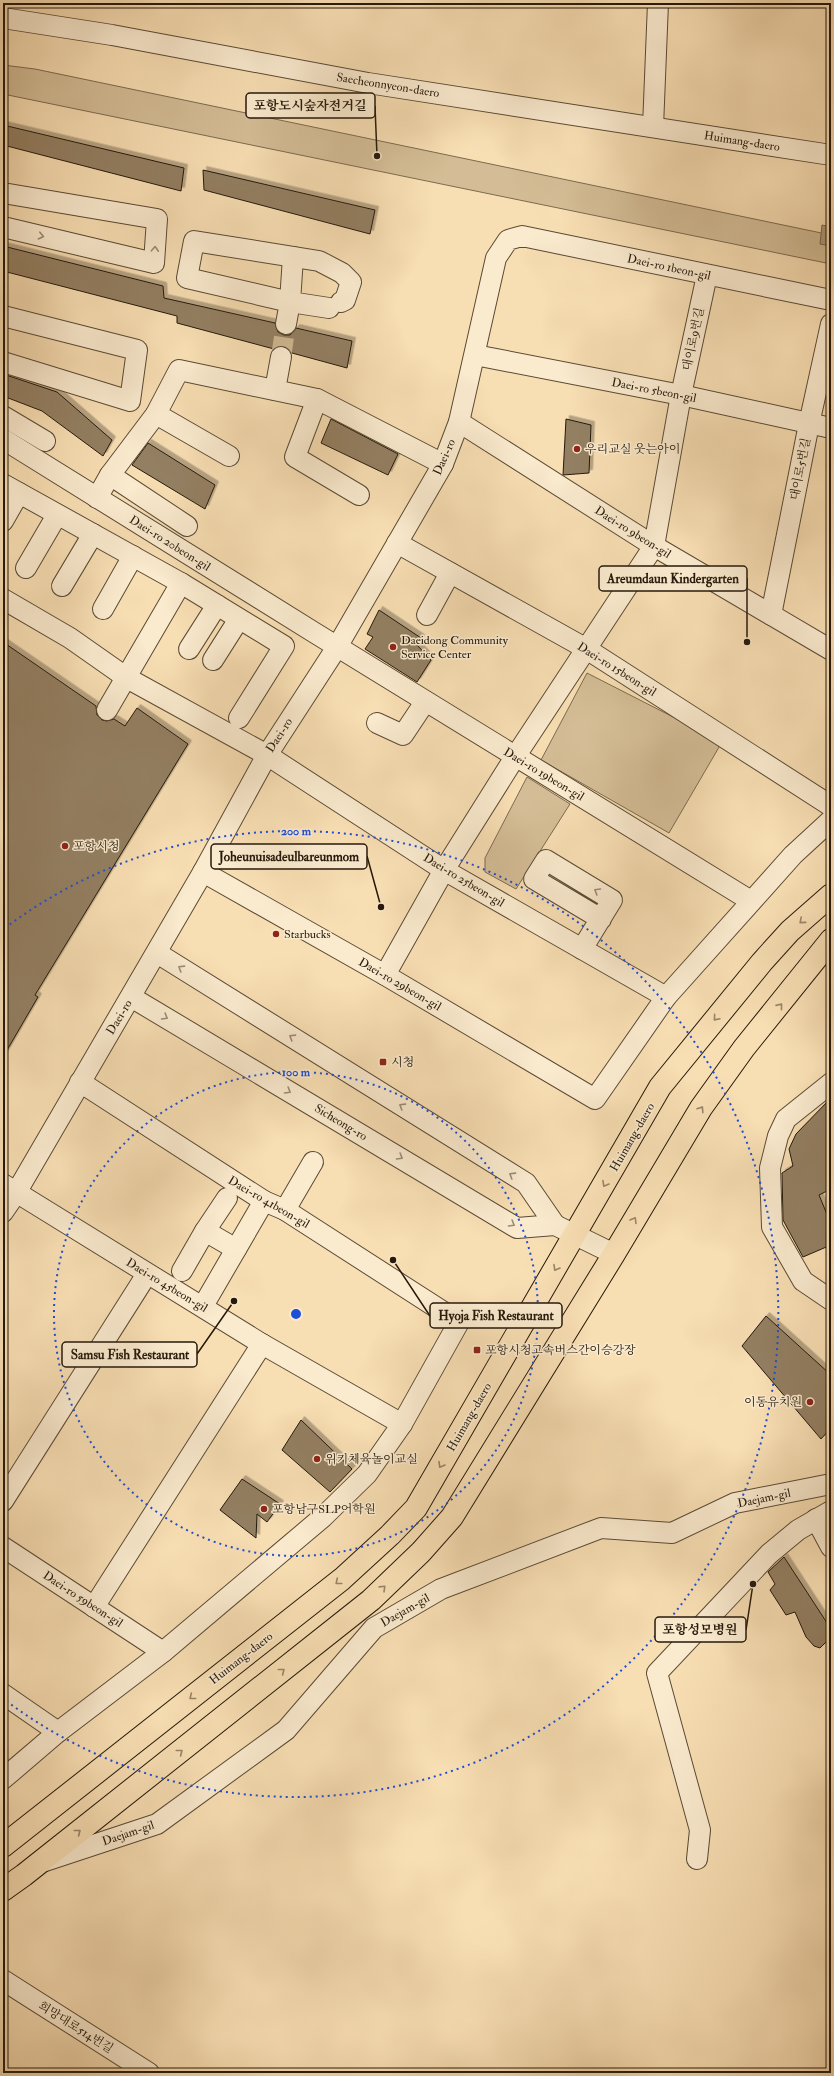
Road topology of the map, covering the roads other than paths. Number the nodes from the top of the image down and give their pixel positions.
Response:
1 (658, 3) edge
2 (3, 18) edge
3 (652, 126) junction
4 (831, 155) edge
5 (3, 193) edge
6 (3, 228) edge
7 (508, 240) joint
8 (293, 257) junction
9 (707, 275) junction
10 (831, 300) edge
11 (290, 302) junction
12 (3, 316) edge
13 (286, 324) tunnel mouth
14 (831, 324) edge
15 (475, 355) junction
16 (281, 356) tunnel mouth
17 (3, 362) edge
18 (275, 390) junction
19 (681, 395) junction
20 (317, 399) junction
21 (156, 414) junction
22 (3, 416) edge
23 (459, 422) junction
24 (809, 424) junction
25 (831, 428) edge
26 (3, 439) edge
27 (46, 441) dead end
28 (229, 456) dead end
29 (443, 464) junction
30 (110, 476) junction
31 (11, 489) edge
32 (359, 495) dead end
33 (97, 498) junction
34 (57, 514) junction
35 (3, 521) edge
36 (187, 526) dead end
37 (93, 534) junction
38 (397, 543) junction
39 (654, 546) junction
40 (133, 556) junction
41 (26, 568) dead end
42 (450, 573) junction
43 (181, 583) junction
44 (62, 586) dead end
45 (3, 599) edge
46 (217, 605) junction
47 (103, 609) dead end
48 (427, 615) dead end
49 (771, 615) junction
50 (240, 619) junction
51 (337, 647) junction
52 (585, 648) junction
53 (189, 649) dead end
54 (831, 650) edge
55 (214, 660) dead end
56 (126, 678) junction
57 (425, 702) junction
58 (107, 710) dead end
59 (239, 718) dead end
60 (377, 723) dead end
61 (267, 754) junction
62 (515, 757) junction
63 (831, 806) edge
64 (831, 820) edge
65 (444, 870) junction
66 (204, 872) junction
67 (831, 895) edge
68 (751, 901) junction
69 (601, 919) dead end
70 (831, 940) edge
71 (582, 949) junction
72 (157, 953) junction
73 (385, 975) junction
74 (131, 997) junction
75 (666, 997) junction
76 (80, 1082) junction
77 (831, 1083) edge
78 (313, 1162) dead end
79 (10, 1189) edge
80 (227, 1198) dead end
81 (264, 1201) junction
82 (285, 1210) junction
83 (3, 1212) edge
84 (555, 1225) junction
85 (205, 1231) junction
86 (576, 1234) junction
87 (236, 1249) junction
88 (614, 1254) junction
89 (182, 1271) dead end
90 (147, 1274) junction
91 (831, 1300) edge
92 (203, 1306) junction
93 (262, 1344) junction
94 (402, 1424) junction
95 (831, 1484) edge
96 (3, 1501) edge
97 (824, 1515) edge
98 (3, 1547) edge
99 (831, 1547) edge
100 (94, 1607) junction
101 (163, 1652) junction
102 (3, 1694) edge
103 (58, 1732) junction
104 (3, 1779) edge
105 (3, 1846) edge
106 (697, 1859) dead end
107 (41, 1862) junction
108 (3, 1890) edge
109 (3, 1980) edge
110 (149, 2073) edge

1 - 3 street
2 - 3 street, Saecheonnyeon-daero
3 - 4 street, Huimang-daero
6 -> 5 street
7 - 9 street, Daei-ro 1beon-gil
7 - 15 street, Daei-ro
8 - 11 street
8 - 11 street
8 - 11 street
9 - 10 street, Daei-ro 1beon-gil
9 - 19 street, 대이로9번길
11 - 13 street
12 - 17 street
14 - 24 street, 대이로5번길
15 - 19 street, Daei-ro 5beon-gil
15 - 23 street, Daei-ro
16 - 18 street
18 - 20 street
18 - 21 street
19 - 24 street, Daei-ro 5beon-gil
19 - 39 street, 대이로9번길
20 - 29 street
20 - 32 street
21 - 28 street
21 - 30 street
22 - 27 street
23 - 29 street, Daei-ro
23 - 39 street, Daei-ro 9beon-gil
24 - 25 street, Daei-ro 5beon-gil
24 - 49 street, 대이로5번길
26 - 33 street, Daei-ro 20beon-gil
29 - 38 street, Daei-ro
30 - 33 street
30 - 36 street
31 - 34 street
31 - 35 street
33 - 51 street, Daei-ro 20beon-gil
34 - 37 street
34 - 41 street
37 - 40 street
37 - 44 street
38 - 42 street, Daei-ro 15beon-gil
38 - 51 street, Daei-ro
39 - 49 street, Daei-ro 9beon-gil
39 - 52 street
40 - 43 street
40 - 47 street
42 - 48 street
42 - 52 street, Daei-ro 15beon-gil
43 - 46 street
43 - 56 street
45 - 56 street, Daei-ro 25beon-gil
46 - 50 street
46 - 53 street
49 - 54 street, Daei-ro 9beon-gil
50 - 55 street
50 - 59 street
51 - 57 street, Daei-ro 19beon-gil
51 - 61 street, Daei-ro
52 - 62 street
52 - 63 street, Daei-ro 15beon-gil
56 - 58 street
56 - 61 street, Daei-ro 25beon-gil
57 - 60 street
57 - 62 street, Daei-ro 19beon-gil
61 - 65 street, Daei-ro 25beon-gil
61 - 66 street, Daei-ro
62 - 65 street
62 - 68 street, Daei-ro 19beon-gil
64 - 68 street
65 - 71 street, Daei-ro 25beon-gil
65 - 73 street
66 - 72 street, Daei-ro
66 - 73 street, Daei-ro 29beon-gil
67 -> 86 main road, Huimang-daero
68 - 75 street
69 - 71 street
88 -> 70 main road
71 - 75 street, Daei-ro 25beon-gil
72 - 74 street, Daei-ro
84 -> 72 street
73 - 75 street, Daei-ro 29beon-gil
74 - 76 street, Daei-ro
74 -> 84 street, Sicheong-ro
76 - 79 street, Daei-ro
76 - 81 street, Daei-ro 41beon-gil
77 - 91 street
78 - 82 street
79 - 83 street, Daei-ro
79 - 90 street, Daei-ro 45beon-gil
80 - 85 street
81 - 82 street, Daei-ro 41beon-gil
81 - 87 street
82 - 94 street, Daei-ro 41beon-gil
84 - 86 street, Sicheong-ro
85 - 87 street
85 - 89 street
86 - 88 street, Sicheong-ro
86 -> 105 main road, Huimang-daero
87 - 92 street
107 -> 88 main road
90 - 92 street, Daei-ro 45beon-gil
90 - 96 street
92 - 93 street, Daei-ro 45beon-gil
93 - 94 street, Daei-ro 45beon-gil
93 - 100 street
94 - 101 street
95 - 107 street, Daejam-gil
97 - 99 street
97 - 106 street
98 - 100 street, Daei-ro 59beon-gil
100 - 101 street, Daei-ro 59beon-gil
101 - 103 street
102 - 103 street
103 - 104 street
107 - 108 main road
109 - 110 street, 희망대로514번길

